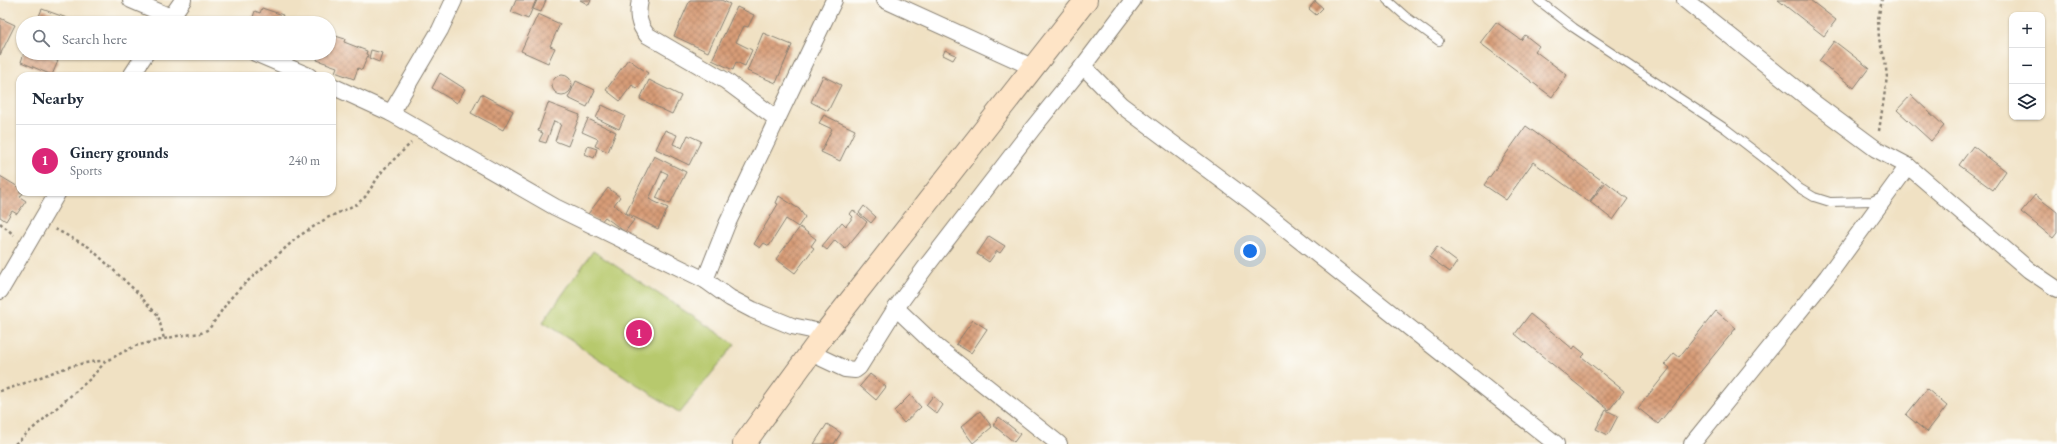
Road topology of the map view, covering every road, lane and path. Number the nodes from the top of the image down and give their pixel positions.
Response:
1 (131, 0) edge
2 (183, 0) edge
3 (454, 0) edge
4 (640, 0) edge
5 (834, 0) edge
6 (885, 0) edge
7 (1086, 0) edge
8 (1133, 0) edge
9 (1387, 0) edge
10 (1538, 0) edge
11 (1685, 0) edge
12 (1882, 0) edge
13 (164, 16) edge
14 (176, 16) edge
15 (1439, 41) dead end
16 (141, 60) edge
17 (271, 60) edge
18 (1032, 66) junction
19 (1083, 66) junction
20 (134, 72) edge
21 (300, 72) edge
22 (336, 88) edge
23 (391, 113) junction
24 (777, 119) junction
25 (425, 131) junction
26 (1876, 149) junction
27 (1908, 166) junction
28 (1891, 192) junction
29 (56, 196) edge
30 (41, 220) junction
31 (705, 280) junction
32 (2057, 289) edge
33 (0, 291) edge
34 (896, 308) junction
35 (825, 333) junction
36 (164, 339) junction
37 (811, 353) junction
38 (106, 362) junction
39 (0, 391) edge
40 (16, 444) edge
41 (744, 444) edge
42 (1059, 444) edge
43 (1556, 444) edge
44 (1692, 444) edge

1 - 13 street
2 - 14 street
3 - 23 street
4 - 24 street
5 - 24 street
6 - 18 street
7 - 18 main road
8 - 19 street
9 - 15 lane
10 - 28 lane
11 - 26 street
12 - 26 path
16 - 20 street
17 - 21 street
18 - 35 main road
19 - 34 street
19 - 43 street
22 - 23 street
23 - 25 street
24 - 31 street
25 - 31 street
25 - 36 path
26 - 27 street
27 - 28 street
27 - 32 street
28 - 44 street
29 - 30 street
30 - 33 street
30 - 36 path
31 - 35 street
34 - 37 street
34 - 42 street
35 - 37 main road
36 - 38 path
37 - 41 main road
38 - 39 path
38 - 40 path

